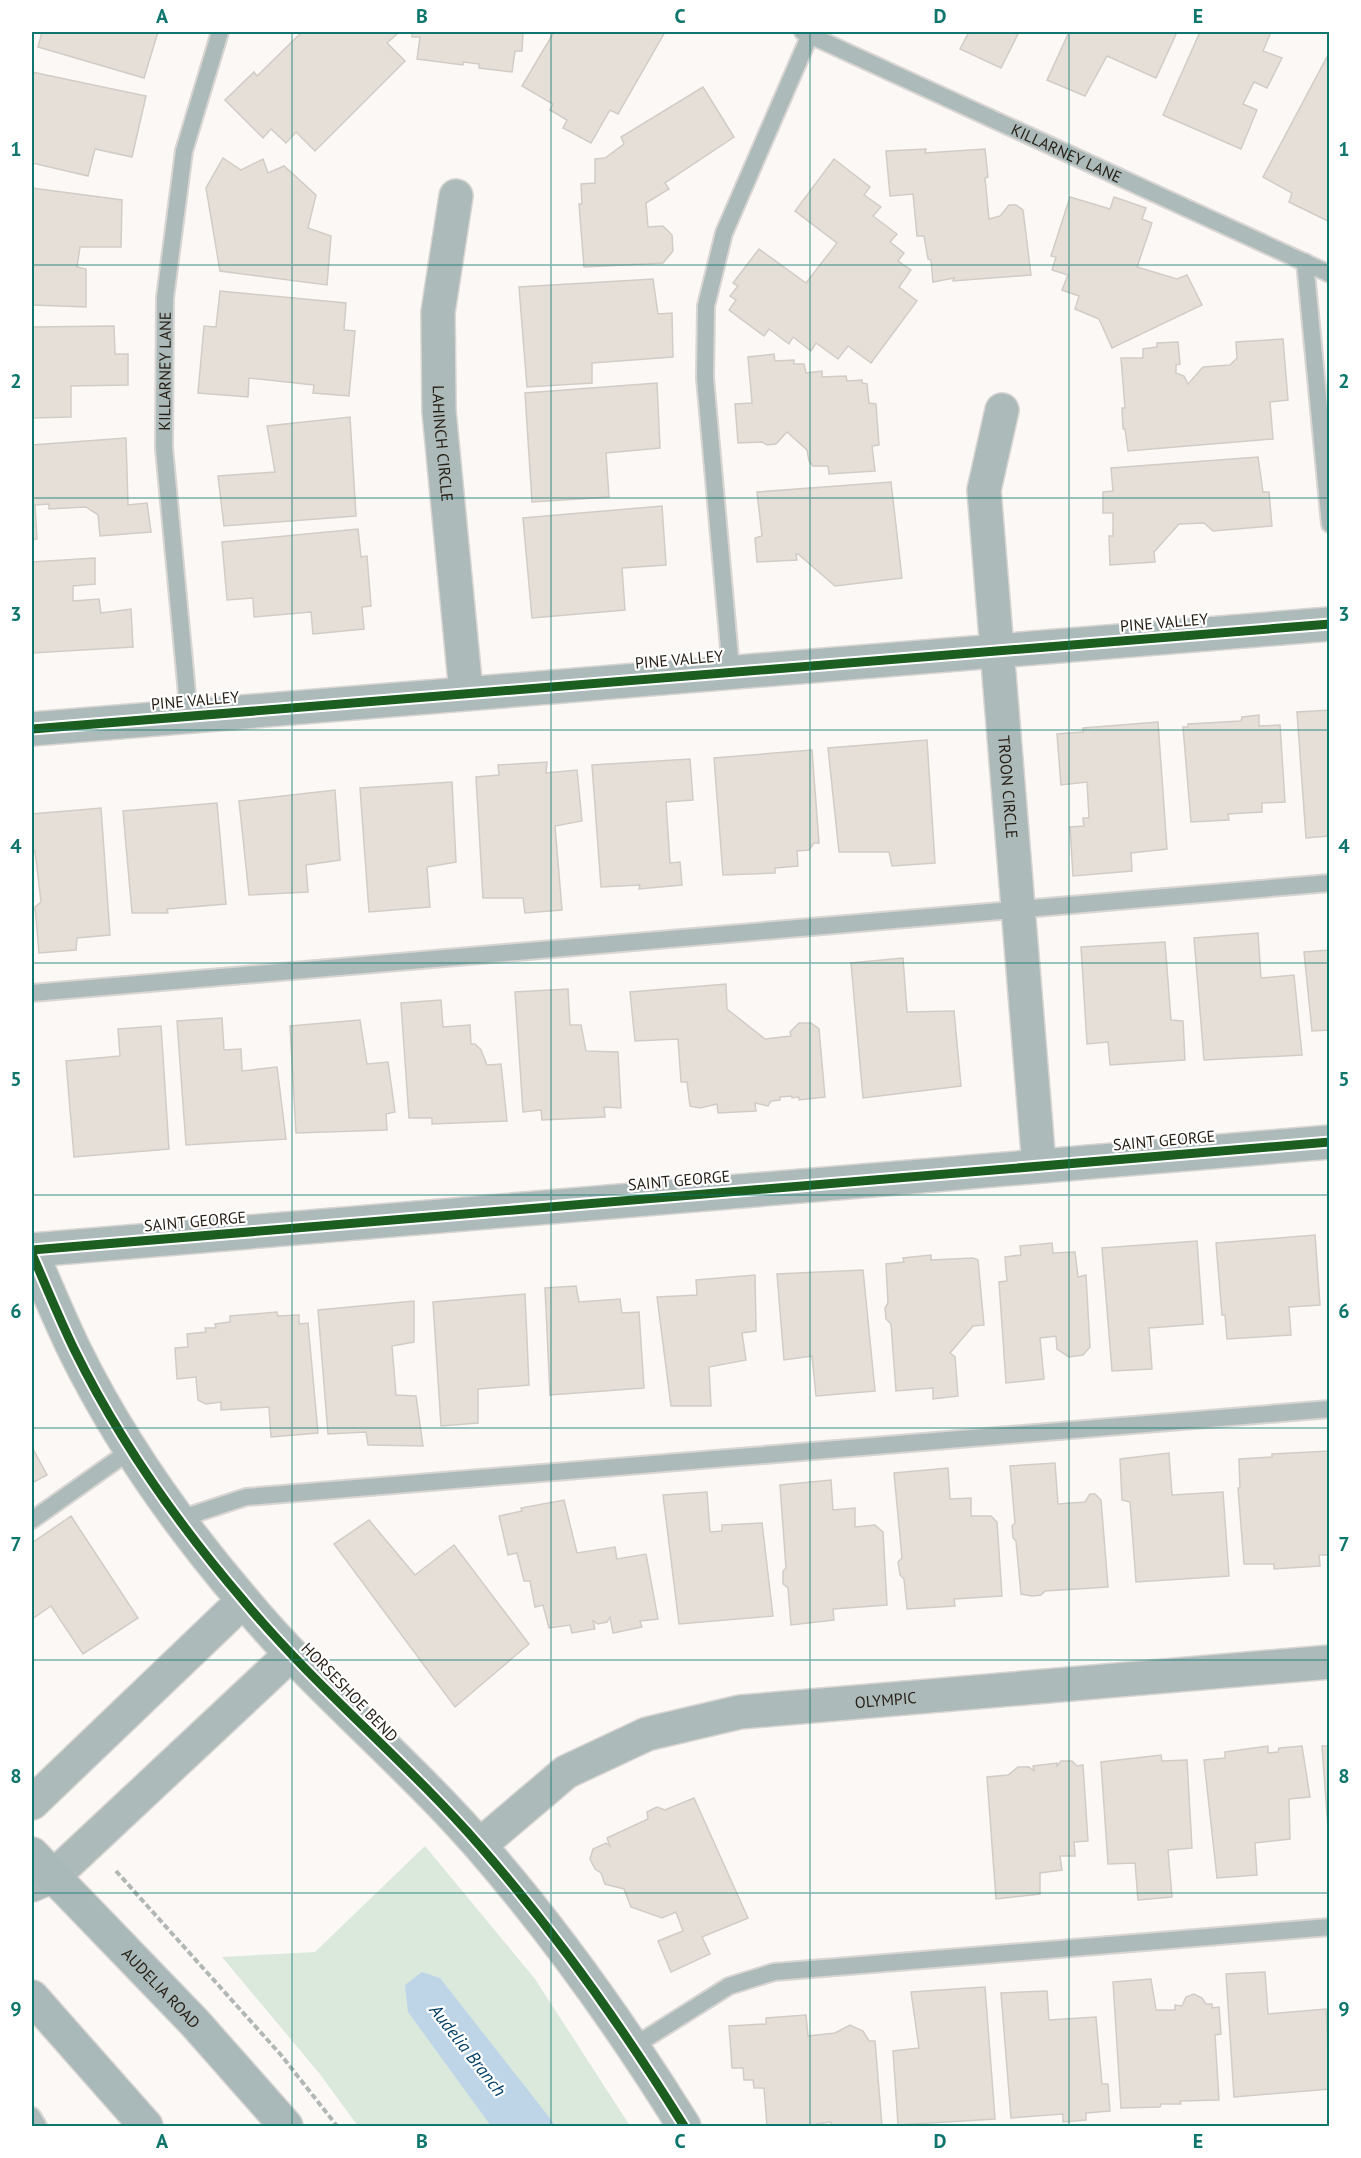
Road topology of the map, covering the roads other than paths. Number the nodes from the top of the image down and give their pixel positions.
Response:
1 (220, 32) edge
2 (806, 33) edge
3 (456, 196) dead end
4 (1305, 262) junction
5 (1329, 274) edge
6 (1002, 410) dead end
7 (1329, 524) edge
8 (1329, 624) edge
9 (997, 651) junction
10 (731, 670) junction
11 (466, 692) junction
12 (189, 715) junction
13 (32, 729) edge
14 (1329, 882) edge
15 (1018, 910) junction
16 (32, 993) edge
17 (1329, 1142) edge
18 (1039, 1165) junction
19 (32, 1252) edge
20 (1329, 1409) edge
21 (131, 1449) junction
22 (179, 1519) junction
23 (32, 1520) edge
24 (243, 1600) junction
25 (291, 1654) junction
26 (1329, 1662) edge
27 (32, 1803) edge
28 (480, 1845) junction
29 (39, 1871) edge
30 (1329, 1927) edge
31 (32, 1997) edge
32 (634, 2046) junction
33 (32, 2116) edge
34 (38, 2127) edge
35 (146, 2127) edge
36 (286, 2127) edge
37 (684, 2127) edge

1 - 12 lane, KILLARNEY LANE
2 - 4 lane, KILLARNEY LANE
2 - 10 lane
3 - 11 street, LAHINCH CIRCLE
4 - 5 lane, KILLARNEY LANE
4 - 7 lane
6 - 9 street, TROON CIRCLE
8 - 9 street, PINE VALLEY
9 - 10 street, PINE VALLEY
9 - 15 street, TROON CIRCLE
10 - 11 street, PINE VALLEY
11 - 12 street, PINE VALLEY
12 - 13 street, PINE VALLEY
14 - 15 lane
15 - 16 lane
15 - 18 street, TROON CIRCLE
17 - 18 street, SAINT GEORGE
18 - 19 street, SAINT GEORGE
19 - 21 street, HORSESHOE BEND
20 - 22 lane
21 - 22 street, HORSESHOE BEND
21 - 23 lane
22 - 24 street, HORSESHOE BEND
24 - 25 street, HORSESHOE BEND
24 - 27 street
25 - 28 street, HORSESHOE BEND
25 - 29 street, HORSESHOE BEND
26 - 28 street, OLYMPIC
28 - 32 street, HORSESHOE BEND
29 - 36 main road, AUDELIA ROAD
30 - 32 lane
31 - 35 main road
32 - 37 street, HORSESHOE BEND
33 - 34 lane

